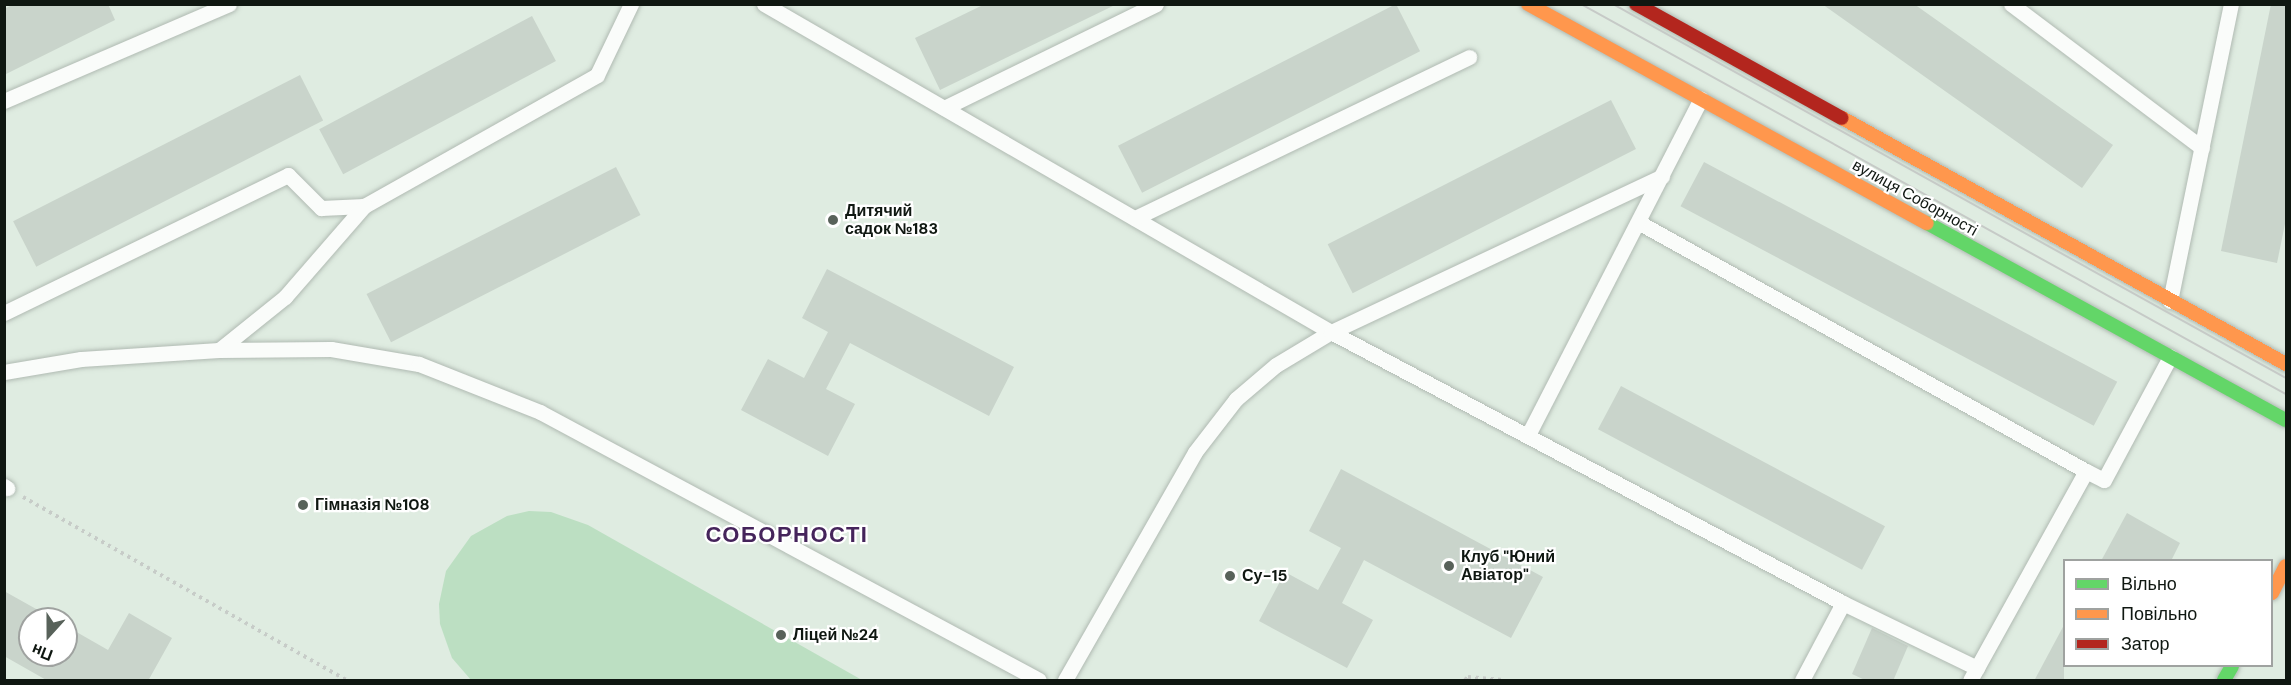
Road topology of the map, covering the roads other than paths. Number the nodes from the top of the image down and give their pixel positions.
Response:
1 (229, 4) edge
2 (631, 4) edge
3 (764, 4) edge
4 (1156, 4) edge
5 (1528, 4) edge
6 (1636, 4) edge
7 (2012, 4) edge
8 (2232, 4) edge
9 (1468, 57) dead end
10 (1701, 99) junction
11 (4, 101) edge
12 (944, 108) junction
13 (2202, 148) junction
14 (1662, 176) junction
15 (364, 206) junction
16 (1135, 219) junction
17 (1638, 222) junction
18 (2170, 301) junction
19 (4, 313) edge
20 (1331, 332) junction
21 (219, 350) junction
22 (2170, 357) junction
23 (2286, 364) edge
24 (4, 372) edge
25 (2286, 420) edge
26 (1528, 435) junction
27 (2086, 471) junction
28 (2286, 566) edge
29 (2273, 589) edge
30 (1843, 603) junction
31 (2231, 667) edge
32 (1973, 674) edge
33 (1039, 681) edge
34 (1065, 681) edge
35 (1802, 681) edge
36 (2224, 681) edge

1 - 11 lane
2 - 15 lane
3 - 12 lane
4 - 12 lane
5 - 10 main road, вулиця Соборності
6 - 18 main road, вулиця Соборності
7 - 13 lane
8 - 13 lane
9 - 16 lane
10 - 14 lane
10 - 22 main road, вулиця Соборності
12 - 16 lane
13 - 18 lane
14 - 17 lane
14 - 20 lane
15 - 19 lane
15 - 21 lane
16 - 20 lane
17 - 26 lane
17 - 27 lane
18 - 23 main road, вулиця Соборності
20 - 26 lane
20 - 34 lane
21 - 24 lane
21 - 33 lane
22 - 25 main road, вулиця Соборності
22 - 27 lane
26 - 30 lane
27 - 32 lane
28 - 29 main road
30 - 32 lane
30 - 35 lane
31 - 36 main road

